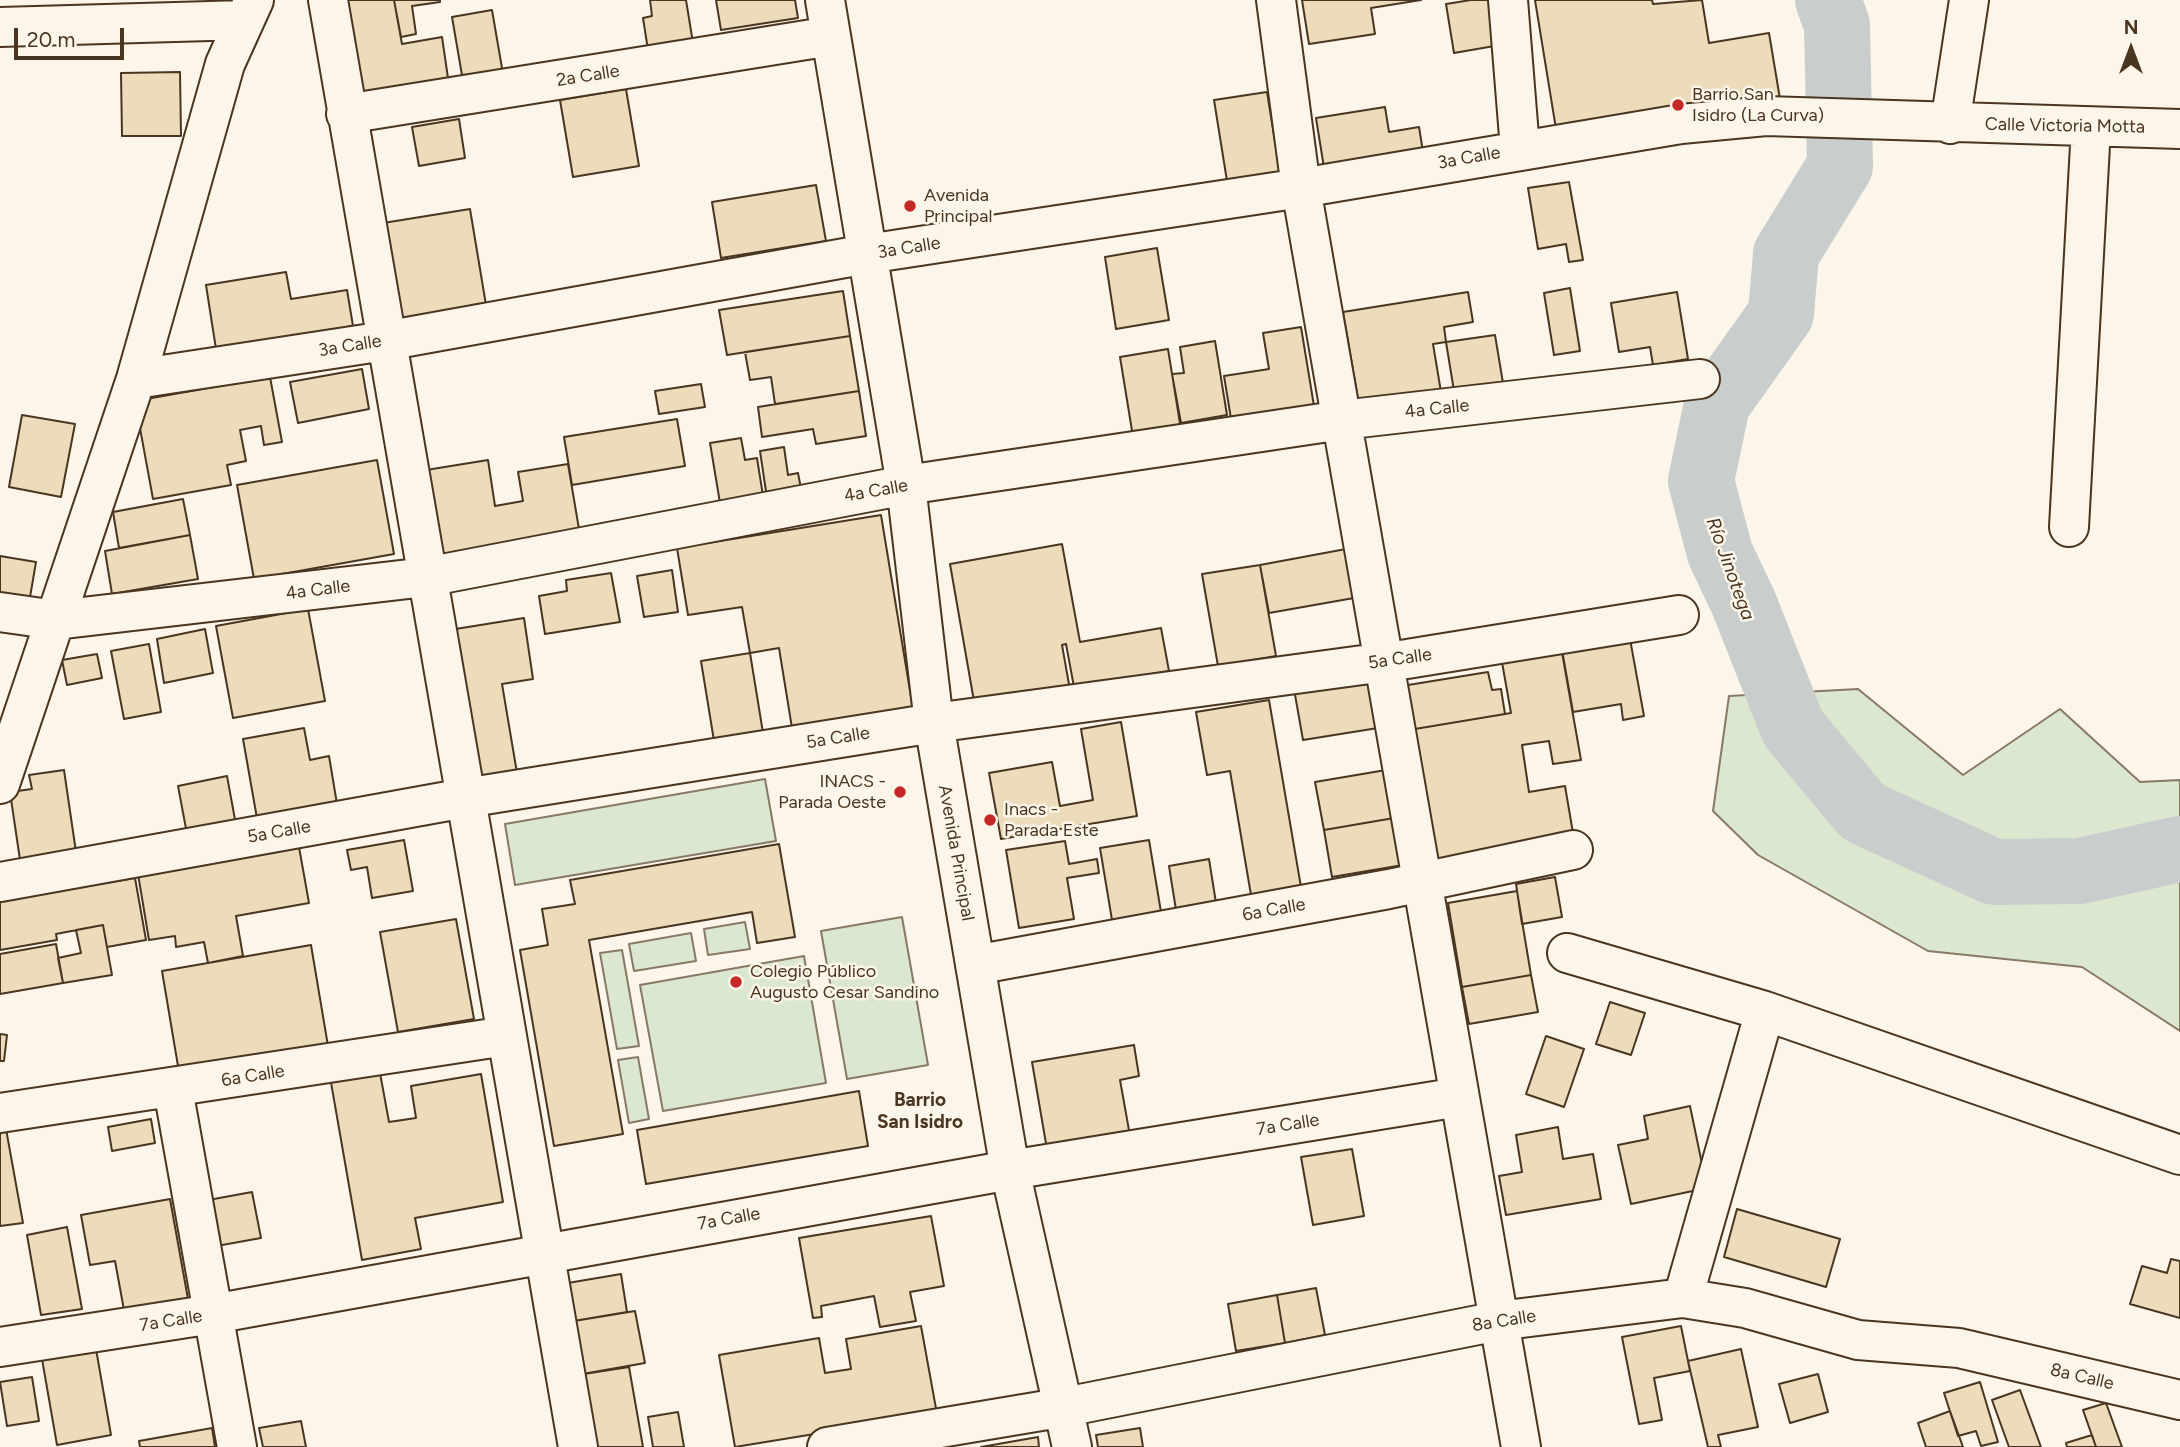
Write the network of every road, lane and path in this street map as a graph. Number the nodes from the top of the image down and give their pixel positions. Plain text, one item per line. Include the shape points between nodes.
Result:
1 (328, 0) edge
2 (1276, 0) edge
3 (1507, 0) edge
4 (1969, 0) edge
5 (250, 10) edge
6 (828, 18) edge
7 (0, 27) edge
8 (346, 114) junction
9 (1950, 124) junction
10 (2091, 127) junction
11 (2180, 129) edge
12 (1520, 149) junction
13 (1301, 188) junction
14 (867, 254) junction
15 (385, 341) junction
16 (136, 379) junction
17 (1700, 379) dead end
18 (1342, 419) junction
19 (906, 485) junction
20 (2069, 527) dead end
21 (426, 577) junction
22 (0, 612) edge
23 (1679, 615) dead end
24 (56, 620) junction
25 (1385, 662) junction
26 (934, 723) junction
27 (0, 784) edge
28 (465, 798) junction
29 (1573, 850) dead end
30 (0, 882) edge
31 (1424, 883) junction
32 (1567, 953) dead end
33 (975, 965) junction
34 (1765, 1011) junction
35 (506, 1036) junction
36 (173, 1089) junction
37 (1459, 1097) junction
38 (0, 1113) edge
39 (2180, 1155) edge
40 (1010, 1170) junction
41 (544, 1252) junction
42 (1683, 1298) junction
43 (213, 1314) junction
44 (1498, 1321) junction
45 (0, 1347) edge
46 (2180, 1400) edge
47 (1065, 1407) junction
48 (237, 1447) edge
49 (578, 1447) edge
50 (827, 1447) edge
51 (1072, 1447) edge
52 (1521, 1447) edge

1 - 8 street
2 - 13 street
3 - 12 street
4 - 9 street
5 - 7 street
5 - 16 street via 225,64
6 - 8 street, 2a Calle
6 - 14 street, Avenida Principal
8 - 15 street
9 - 10 street, Calle Victoria Motta
9 - 12 street, 3a Calle via 1766,116
10 - 11 street, Calle Victoria Motta
10 - 20 street
12 - 13 street, 3a Calle
13 - 14 street, 3a Calle
13 - 18 street
14 - 15 street, 3a Calle
14 - 19 street, Avenida Principal
15 - 16 street, 3a Calle
15 - 21 street
16 - 24 street
17 - 18 street, 4a Calle
18 - 19 street, 4a Calle
18 - 25 street
19 - 21 street, 4a Calle
19 - 26 street, Avenida Principal
21 - 24 street, 4a Calle
21 - 28 street
22 - 24 street, 4a Calle
23 - 25 street, 5a Calle
24 - 27 street
25 - 26 street, 5a Calle
25 - 31 street
26 - 28 street, 5a Calle
26 - 33 street, Avenida Principal
28 - 30 street, 5a Calle
28 - 35 street
29 - 31 street, 6a Calle
31 - 33 street, 6a Calle
31 - 37 street
32 - 34 street
33 - 40 street, Avenida Principal
34 - 39 street
34 - 42 street
35 - 36 street, 6a Calle
35 - 41 street
36 - 38 street, 6a Calle
36 - 43 street
37 - 40 street, 7a Calle
37 - 44 street
40 - 41 street, 7a Calle
40 - 47 street, Avenida Principal
41 - 43 street, 7a Calle
41 - 49 street
42 - 44 street, 8a Calle
42 - 46 street, 8a Calle via 1745,1308 1858,1340 1959,1348
43 - 45 street, 7a Calle
43 - 48 street
44 - 47 street, 8a Calle
44 - 52 street
47 - 50 street, 8a Calle
47 - 51 street, Avenida Principal

